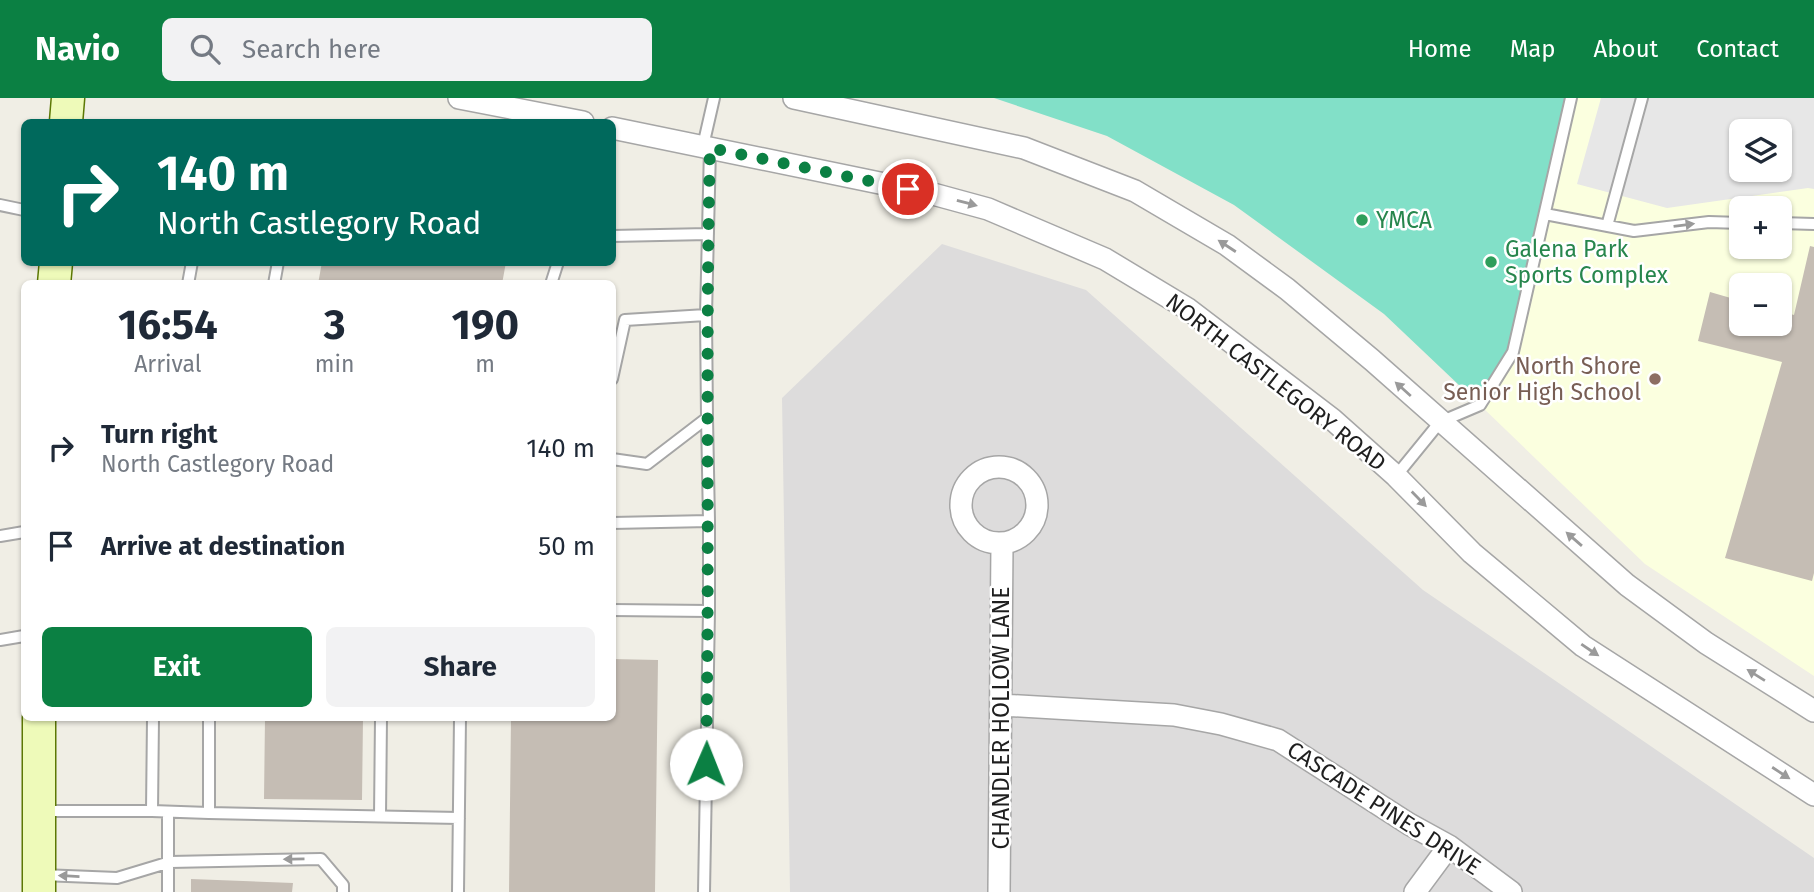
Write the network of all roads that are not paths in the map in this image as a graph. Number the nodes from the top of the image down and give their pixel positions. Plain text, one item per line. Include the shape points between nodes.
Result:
1 (68, 98) edge
2 (459, 98) edge
3 (714, 98) edge
4 (794, 98) edge
5 (1571, 98) edge
6 (1642, 98) edge
7 (66, 119) edge
8 (568, 119) edge
9 (616, 129) edge
10 (707, 147) junction
11 (0, 205) edge
12 (21, 209) edge
13 (1545, 214) junction
14 (1729, 223) edge
15 (1792, 223) edge
16 (1814, 224) edge
17 (1607, 226) junction
18 (708, 234) junction
19 (616, 236) edge
20 (706, 315) junction
21 (616, 361) edge
22 (707, 418) junction
23 (1440, 422) junction
24 (616, 460) edge
25 (1396, 475) junction
26 (709, 521) junction
27 (616, 523) edge
28 (21, 532) edge
29 (0, 536) edge
30 (1002, 544) dead end
31 (616, 610) edge
32 (709, 611) junction
33 (21, 636) edge
34 (0, 640) edge
35 (1002, 705) junction
36 (1814, 711) edge
37 (39, 721) edge
38 (153, 721) edge
39 (209, 721) edge
40 (381, 721) edge
41 (460, 721) edge
42 (1814, 795) edge
43 (39, 811) junction
44 (152, 811) junction
45 (168, 812) junction
46 (209, 813) junction
47 (380, 816) junction
48 (459, 818) junction
49 (1449, 846) junction
50 (168, 863) junction
51 (39, 883) edge
52 (168, 892) edge
53 (343, 892) edge
54 (458, 892) edge
55 (704, 892) edge
56 (999, 892) edge
57 (1415, 892) edge
58 (1511, 892) edge

1 - 7 main road
2 - 8 street
3 - 10 lane
23 -> 4 street via 1287,289 1227,246 1135,191 1024,148
5 - 13 lane
6 - 17 lane
9 - 10 street, NORTH CASTLEGORY ROAD
10 - 18 lane
10 -> 25 street, NORTH CASTLEGORY ROAD via 988,209 1105,258 1188,309 1332,419
11 - 12 lane
13 - 17 lane
13 - 23 lane via 1513,352 1480,405
17 -> 14 lane via 1634,231
15 - 16 lane
18 - 19 lane
18 - 20 lane
20 - 21 lane via 625,320
20 - 22 lane
22 - 24 lane via 647,464
22 - 26 lane
23 - 25 lane
36 -> 23 street via 1706,643 1627,585
25 -> 42 street, NORTH CASTLEGORY ROAD via 1472,553 1583,646
26 - 27 lane
26 - 32 lane
28 - 29 lane
30 - 35 street, CHANDLER HOLLOW LANE
31 - 32 lane
32 - 55 lane
33 - 34 lane
35 - 49 street, CASCADE PINES DRIVE via 1174,715 1278,740
35 - 56 street, CHANDLER HOLLOW LANE
37 - 43 main road
38 - 44 lane
39 - 46 lane
40 - 47 lane
41 - 48 lane
43 - 44 lane
43 - 51 main road
44 - 45 lane
45 - 46 lane
45 - 50 lane
46 - 47 lane
47 - 48 lane
48 - 54 lane
49 - 57 street
49 - 58 street, CASCADE PINES DRIVE
50 -> 51 lane via 117,878
50 - 52 lane
53 -> 50 lane via 343,885 321,859

